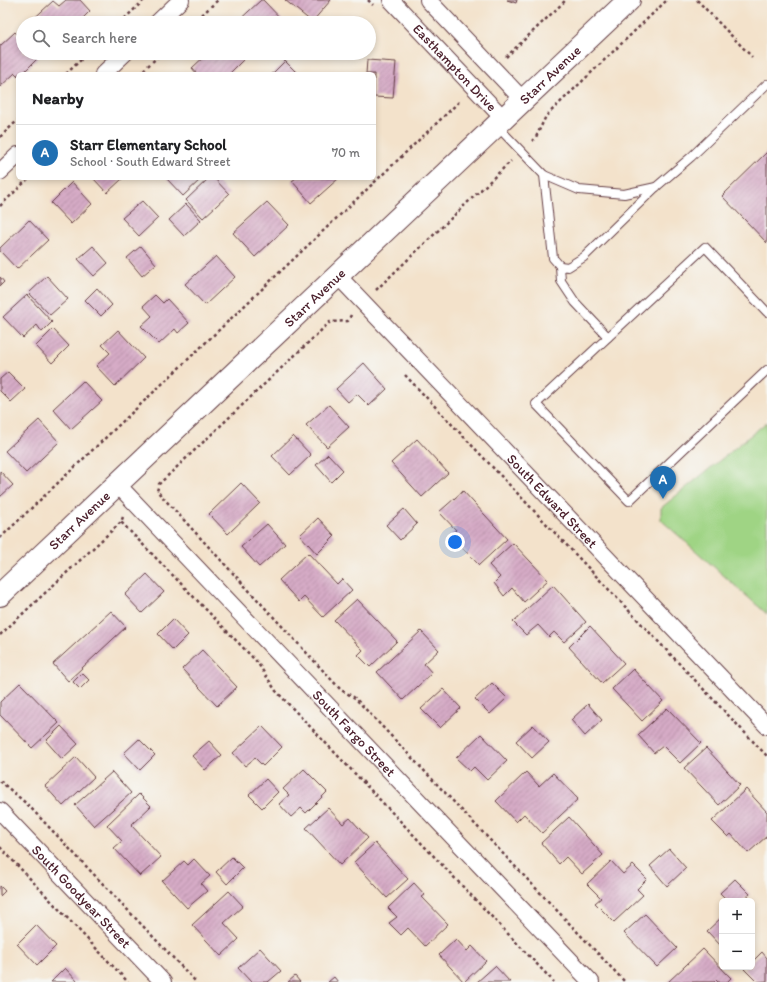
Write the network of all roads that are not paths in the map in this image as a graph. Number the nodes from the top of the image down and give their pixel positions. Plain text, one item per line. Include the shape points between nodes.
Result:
1 (181, 0) edge
2 (391, 0) edge
3 (428, 0) edge
4 (629, 0) edge
5 (164, 16) edge
6 (118, 60) edge
7 (105, 72) edge
8 (767, 84) edge
9 (523, 100) junction
10 (500, 122) junction
11 (16, 157) edge
12 (0, 172) edge
13 (544, 175) junction
14 (656, 187) junction
15 (560, 266) junction
16 (337, 275) junction
17 (767, 312) edge
18 (608, 336) junction
19 (767, 370) edge
20 (117, 484) junction
21 (0, 595) edge
22 (767, 726) edge
23 (0, 811) edge
24 (163, 982) edge
25 (591, 982) edge

1 - 5 street
2 - 10 street, Easthampton Drive via 474,87
3 - 9 street, Easthampton Drive
4 - 9 street, Starr Avenue
6 - 7 street
8 - 14 lane
9 - 10 street, Starr Avenue
10 - 13 lane via 521,151
10 - 16 street, Starr Avenue
11 - 12 street
13 - 14 lane via 580,190 624,194
13 - 15 lane via 553,258
14 - 15 lane via 584,257 568,267
15 - 18 lane via 562,281 576,302
16 - 20 street, Starr Avenue
16 - 22 street, South Edward Street
17 - 18 lane via 705,247
18 - 19 lane via 536,404 629,501
20 - 21 street, Starr Avenue
20 - 25 street, South Fargo Street
23 - 24 street, South Goodyear Street

